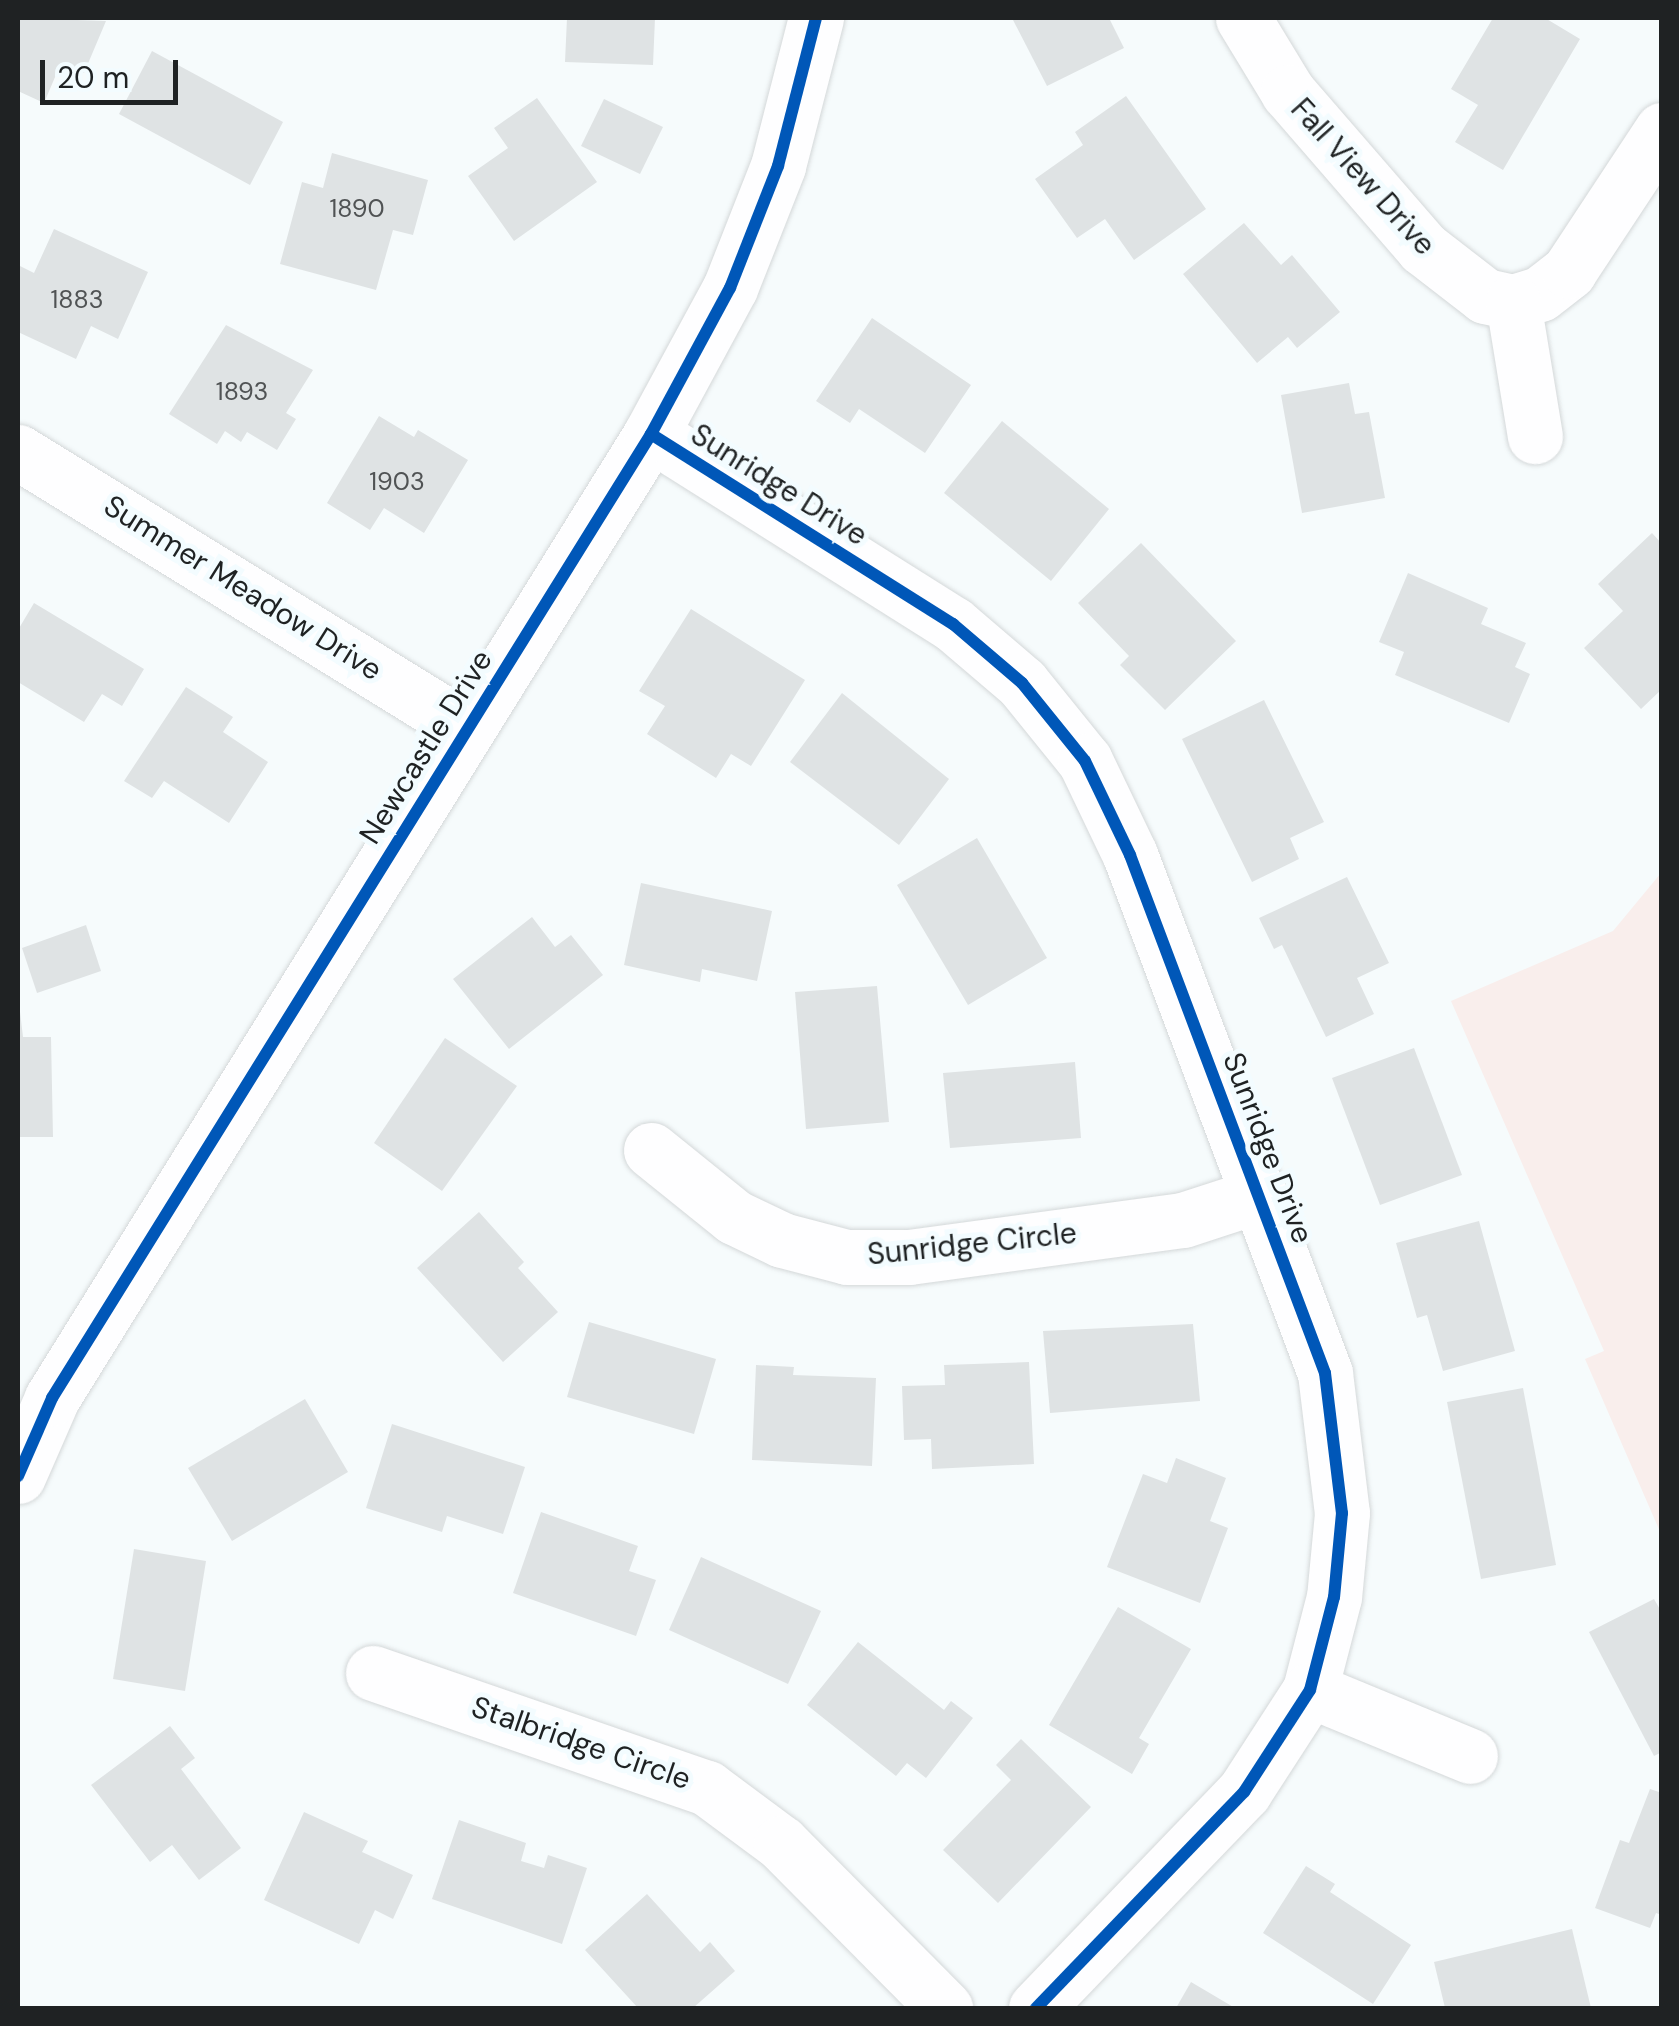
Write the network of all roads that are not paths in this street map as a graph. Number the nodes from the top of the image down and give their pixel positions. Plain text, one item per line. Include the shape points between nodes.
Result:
1 (816, 18) edge
2 (1243, 18) edge
3 (1662, 130) edge
4 (1512, 302) junction
5 (651, 434) junction
6 (1535, 436) dead end
7 (18, 452) edge
8 (466, 728) junction
9 (651, 1150) dead end
10 (1260, 1195) junction
11 (18, 1476) edge
12 (373, 1673) dead end
13 (1310, 1690) junction
14 (1470, 1756) dead end
15 (945, 2008) edge
16 (1036, 2008) edge

1 - 5 street, Newcastle Drive via 778,166 730,288
2 - 4 street, Fall View Drive via 1288,92 1423,248 1460,282
3 - 4 street via 1569,271 1540,294
4 - 6 street
5 - 8 street, Newcastle Drive
5 - 10 street, Sunridge Drive via 954,624 1022,684 1085,761 1130,855
7 - 8 street, Summer Meadow Drive
8 - 11 street, Newcastle Drive via 52,1398
9 - 10 street, Sunridge Circle via 734,1217 782,1240 847,1256 908,1256 1183,1220
10 - 13 street, Sunridge Drive via 1336,1424 1342,1513 1334,1597
12 - 15 street, Stalbridge Circle via 706,1788 781,1843
13 - 14 street
13 - 16 street, Sunridge Drive via 1280,1745 1222,1818

